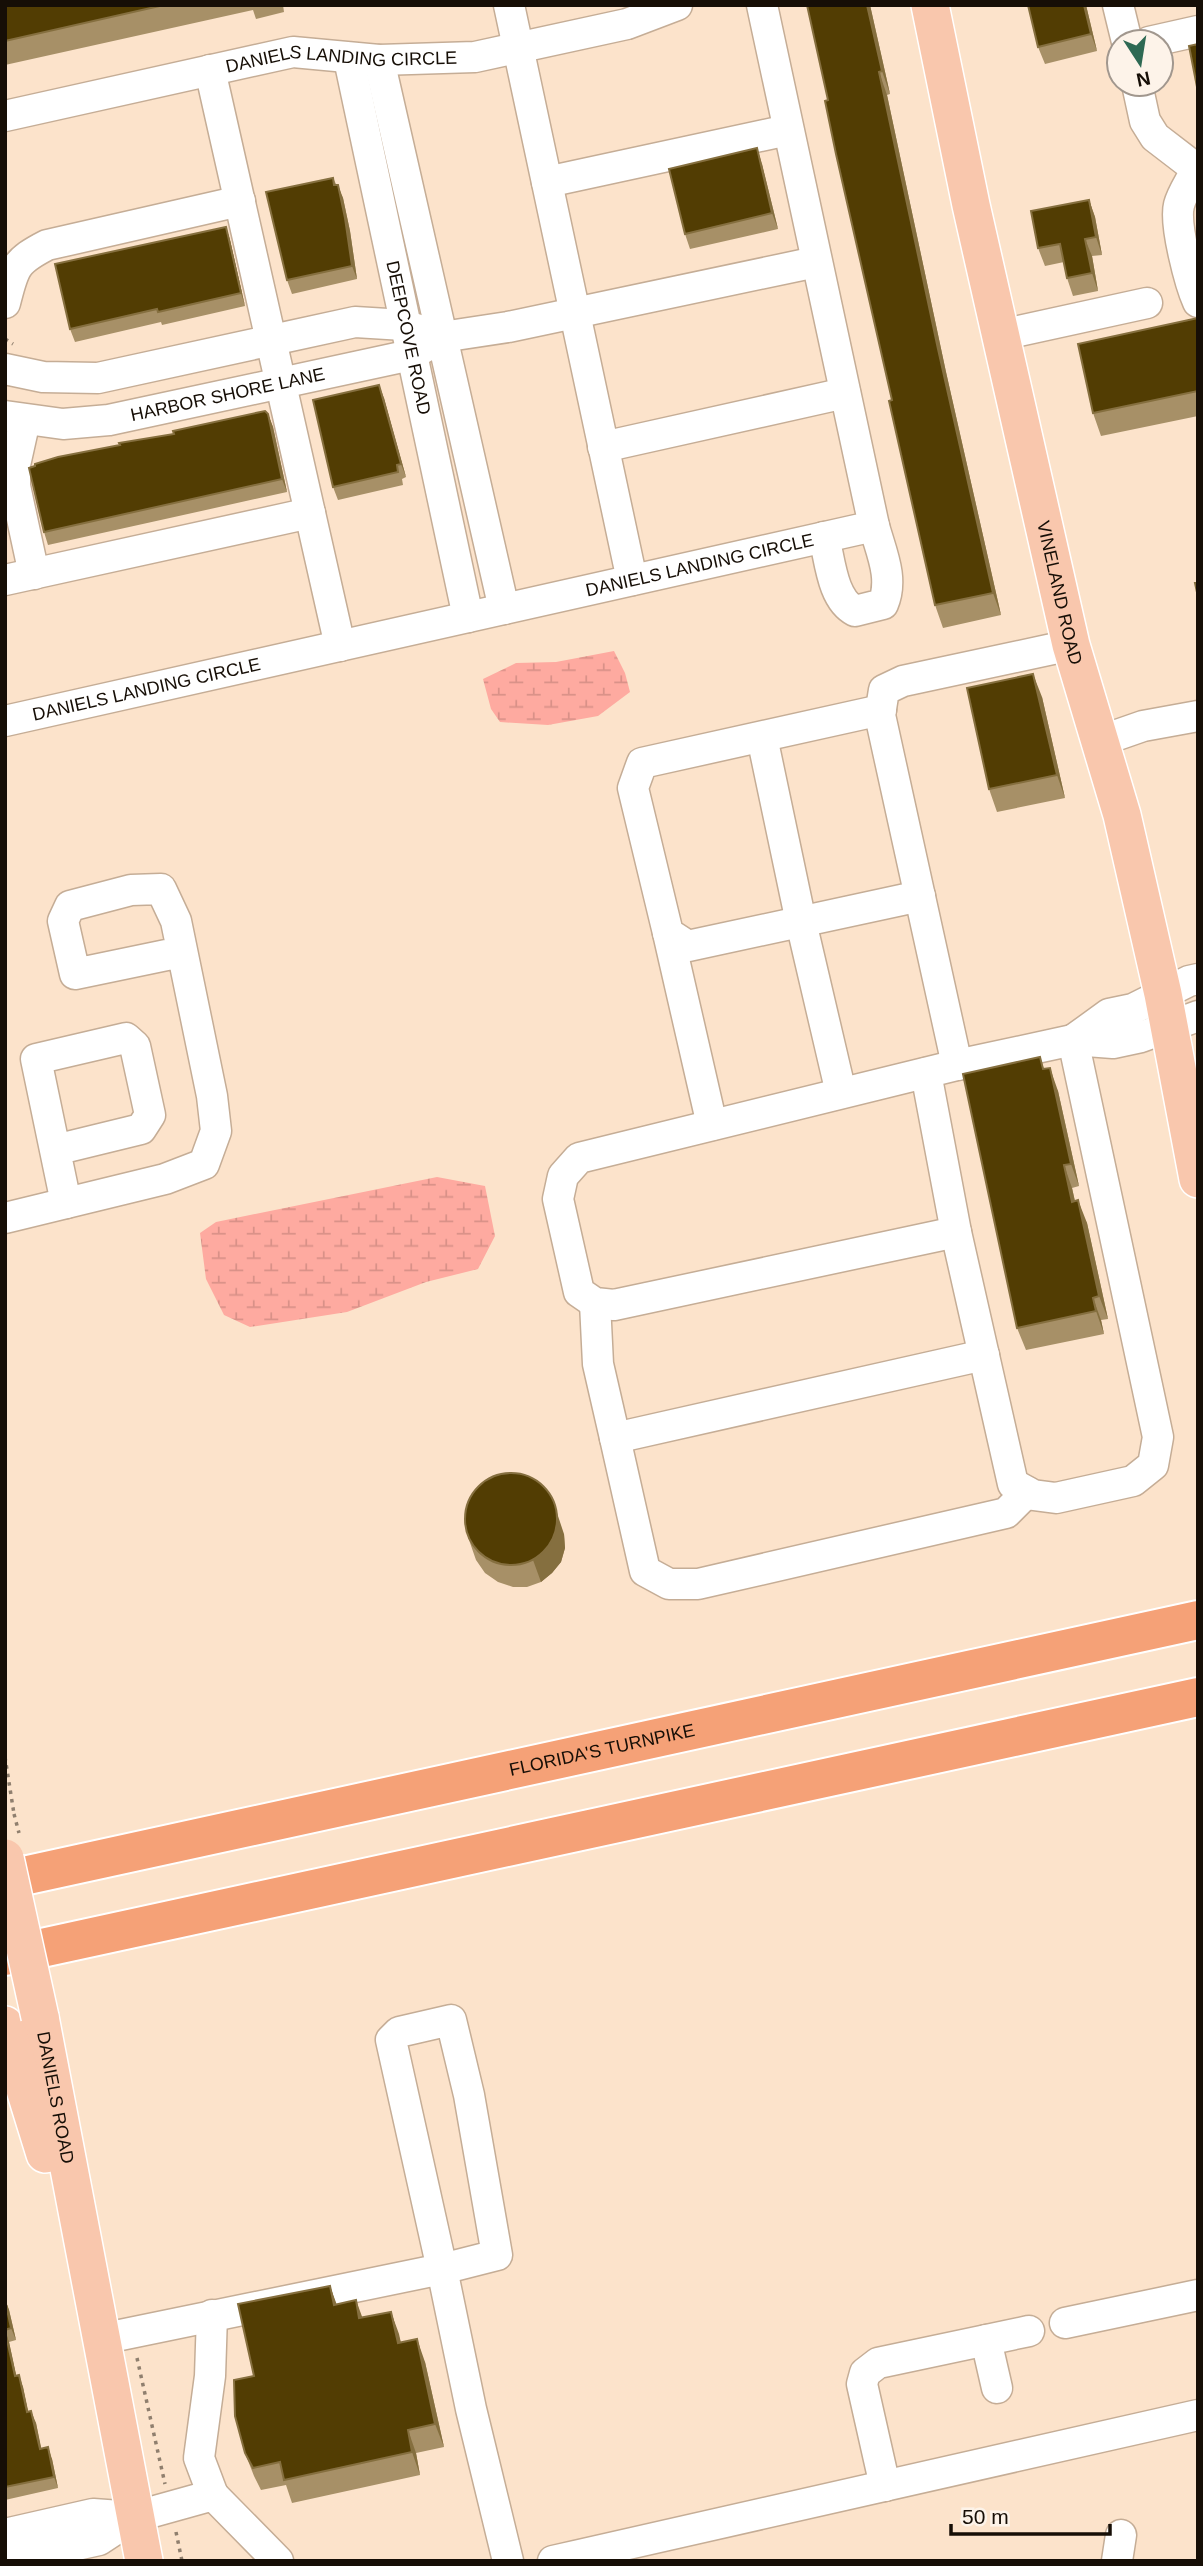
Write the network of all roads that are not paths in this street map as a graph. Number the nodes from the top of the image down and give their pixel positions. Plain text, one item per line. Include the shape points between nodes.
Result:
1 (509, 5) edge
2 (677, 5) edge
3 (762, 5) edge
4 (930, 5) edge
5 (1118, 5) edge
6 (1124, 28) edge
7 (1198, 31) edge
8 (1175, 36) edge
9 (518, 48) junction
10 (349, 59) junction
11 (379, 60) junction
12 (210, 70) junction
13 (1140, 98) edge
14 (5, 116) edge
15 (788, 130) junction
16 (1197, 170) edge
17 (547, 182) junction
18 (240, 201) junction
19 (816, 262) junction
20 (1198, 302) edge
21 (5, 303) edge
22 (1147, 303) dead end
23 (575, 313) junction
24 (404, 325) junction
25 (1001, 335) junction
26 (442, 337) junction
27 (271, 340) junction
28 (411, 355) junction
29 (5, 369) edge
30 (281, 383) junction
31 (845, 393) junction
32 (15, 418) edge
33 (603, 447) junction
34 (310, 513) junction
35 (874, 526) junction
36 (824, 537) junction
37 (34, 574) junction
38 (5, 580) edge
39 (632, 580) junction
40 (504, 608) junction
41 (468, 617) junction
42 (1071, 645) junction
43 (340, 646) junction
44 (881, 710) junction
45 (1198, 716) edge
46 (5, 721) edge
47 (762, 737) junction
48 (1100, 741) junction
49 (920, 896) junction
50 (801, 922) junction
51 (668, 933) junction
52 (181, 952) dead end
53 (1198, 979) edge
54 (1177, 1013) edge
55 (1073, 1040) junction
56 (957, 1065) junction
57 (926, 1073) junction
58 (841, 1093) junction
59 (712, 1125) junction
60 (55, 1150) dead end
61 (1198, 1179) edge
62 (66, 1203) junction
63 (5, 1218) edge
64 (956, 1232) junction
65 (595, 1303) junction
66 (984, 1355) junction
67 (615, 1438) junction
68 (1027, 1492) junction
69 (1198, 1620) edge
70 (1198, 1697) edge
71 (5, 1858) edge
72 (5, 1880) edge
73 (5, 1956) edge
74 (17, 2022) edge
75 (442, 2269) junction
76 (1198, 2295) edge
77 (212, 2315) junction
78 (1065, 2323) dead end
79 (1029, 2331) dead end
80 (101, 2339) junction
81 (986, 2340) junction
82 (997, 2388) dead end
83 (1198, 2415) edge
84 (885, 2486) junction
85 (213, 2495) junction
86 (134, 2517) junction
87 (5, 2534) edge
88 (5, 2561) edge
89 (144, 2561) edge
90 (278, 2561) edge
91 (508, 2561) edge
92 (552, 2561) edge

1 - 9 street
2 - 9 street, DANIELS LANDING CIRCLE via 627,24
3 - 15 street
4 - 25 main road, VINELAND ROAD
5 - 6 street
7 - 8 street
9 - 11 street, DANIELS LANDING CIRCLE via 475,57
9 - 17 street
10 - 11 street, DANIELS LANDING CIRCLE
10 - 12 street, DANIELS LANDING CIRCLE via 293,52
10 - 24 street, DEEPCOVE ROAD
11 - 26 street, DEEPCOVE ROAD
12 - 14 street, DANIELS LANDING CIRCLE
12 - 18 street
13 - 16 street via 1145,121 1155,137
15 - 17 street
15 - 19 street
16 - 20 street via 1179,206 1179,226
17 - 23 street
18 - 21 street via 47,246 26,256 13,271
18 - 27 street
19 - 23 street, HARBOR SHORE LANE
19 - 31 street
22 - 25 street
23 - 26 street, HARBOR SHORE LANE
23 - 33 street
24 - 26 street, HARBOR SHORE LANE
24 - 27 street, HARBOR SHORE LANE via 355,322
24 - 28 street, DEEPCOVE ROAD
25 - 42 main road, VINELAND ROAD
26 - 28 street, HARBOR SHORE LANE
26 - 40 street, DEEPCOVE ROAD
27 - 29 street, HARBOR SHORE LANE via 98,378 43,377
27 - 30 street
28 - 30 street, HARBOR SHORE LANE
28 - 41 street, DEEPCOVE ROAD
30 - 32 street, HARBOR SHORE LANE via 109,420 63,424
30 - 34 street
31 - 33 street
31 - 35 street
32 - 37 street via 15,486
33 - 39 street
34 - 37 street
34 - 43 street
35 - 36 street, DANIELS LANDING CIRCLE
35 - 36 street via 888,592 883,604 855,611 839,594
36 - 39 street, DANIELS LANDING CIRCLE
37 - 38 street
39 - 40 street, DANIELS LANDING CIRCLE
40 - 41 street, DANIELS LANDING CIRCLE
41 - 43 street, DANIELS LANDING CIRCLE
42 - 44 street via 903,681 884,690
42 - 48 main road, VINELAND ROAD
43 - 46 street, DANIELS LANDING CIRCLE
44 - 47 street
44 - 49 street
45 - 48 street via 1143,726
47 - 50 street
47 - 51 street via 642,763 633,788
48 - 54 main road, VINELAND ROAD
49 - 50 street
49 - 56 street
50 - 51 street via 688,946
50 - 58 street
51 - 59 street
52 - 62 street via 214,1108 216,1131 204,1164 165,1179
53 - 54 street
54 - 55 street via 1113,1043
54 - 61 main road, VINELAND ROAD
55 - 56 street
55 - 68 street via 1158,1437 1153,1465 1133,1481 1056,1497
56 - 57 street
57 - 58 street
57 - 64 street
58 - 59 street
59 - 65 street via 579,1158 563,1176 558,1199 579,1292
60 - 62 street
62 - 63 street
64 - 65 street via 614,1305
64 - 66 street
65 - 67 street via 598,1364
66 - 67 street
66 - 68 street via 1013,1484
67 - 68 street via 645,1571 669,1584 698,1584 1006,1513
69 - 72 highway, FLORIDA'S TURNPIKE
70 - 73 highway
71 - 74 main road, DANIELS ROAD, bridge
74 - 80 main road, DANIELS ROAD
75 - 75 street via 391,2040 399,2032 451,2020 497,2255
75 - 77 street
75 - 91 street
76 - 78 street
77 - 80 street
77 - 85 street via 198,2458
79 - 81 street
80 - 86 main road, DANIELS ROAD
81 - 82 street
81 - 84 street via 878,2363 864,2373 862,2384
83 - 84 street
84 - 92 street
85 - 86 street
85 - 90 street
86 - 87 street via 93,2514
86 - 88 street via 99,2540
86 - 89 main road, DANIELS ROAD

